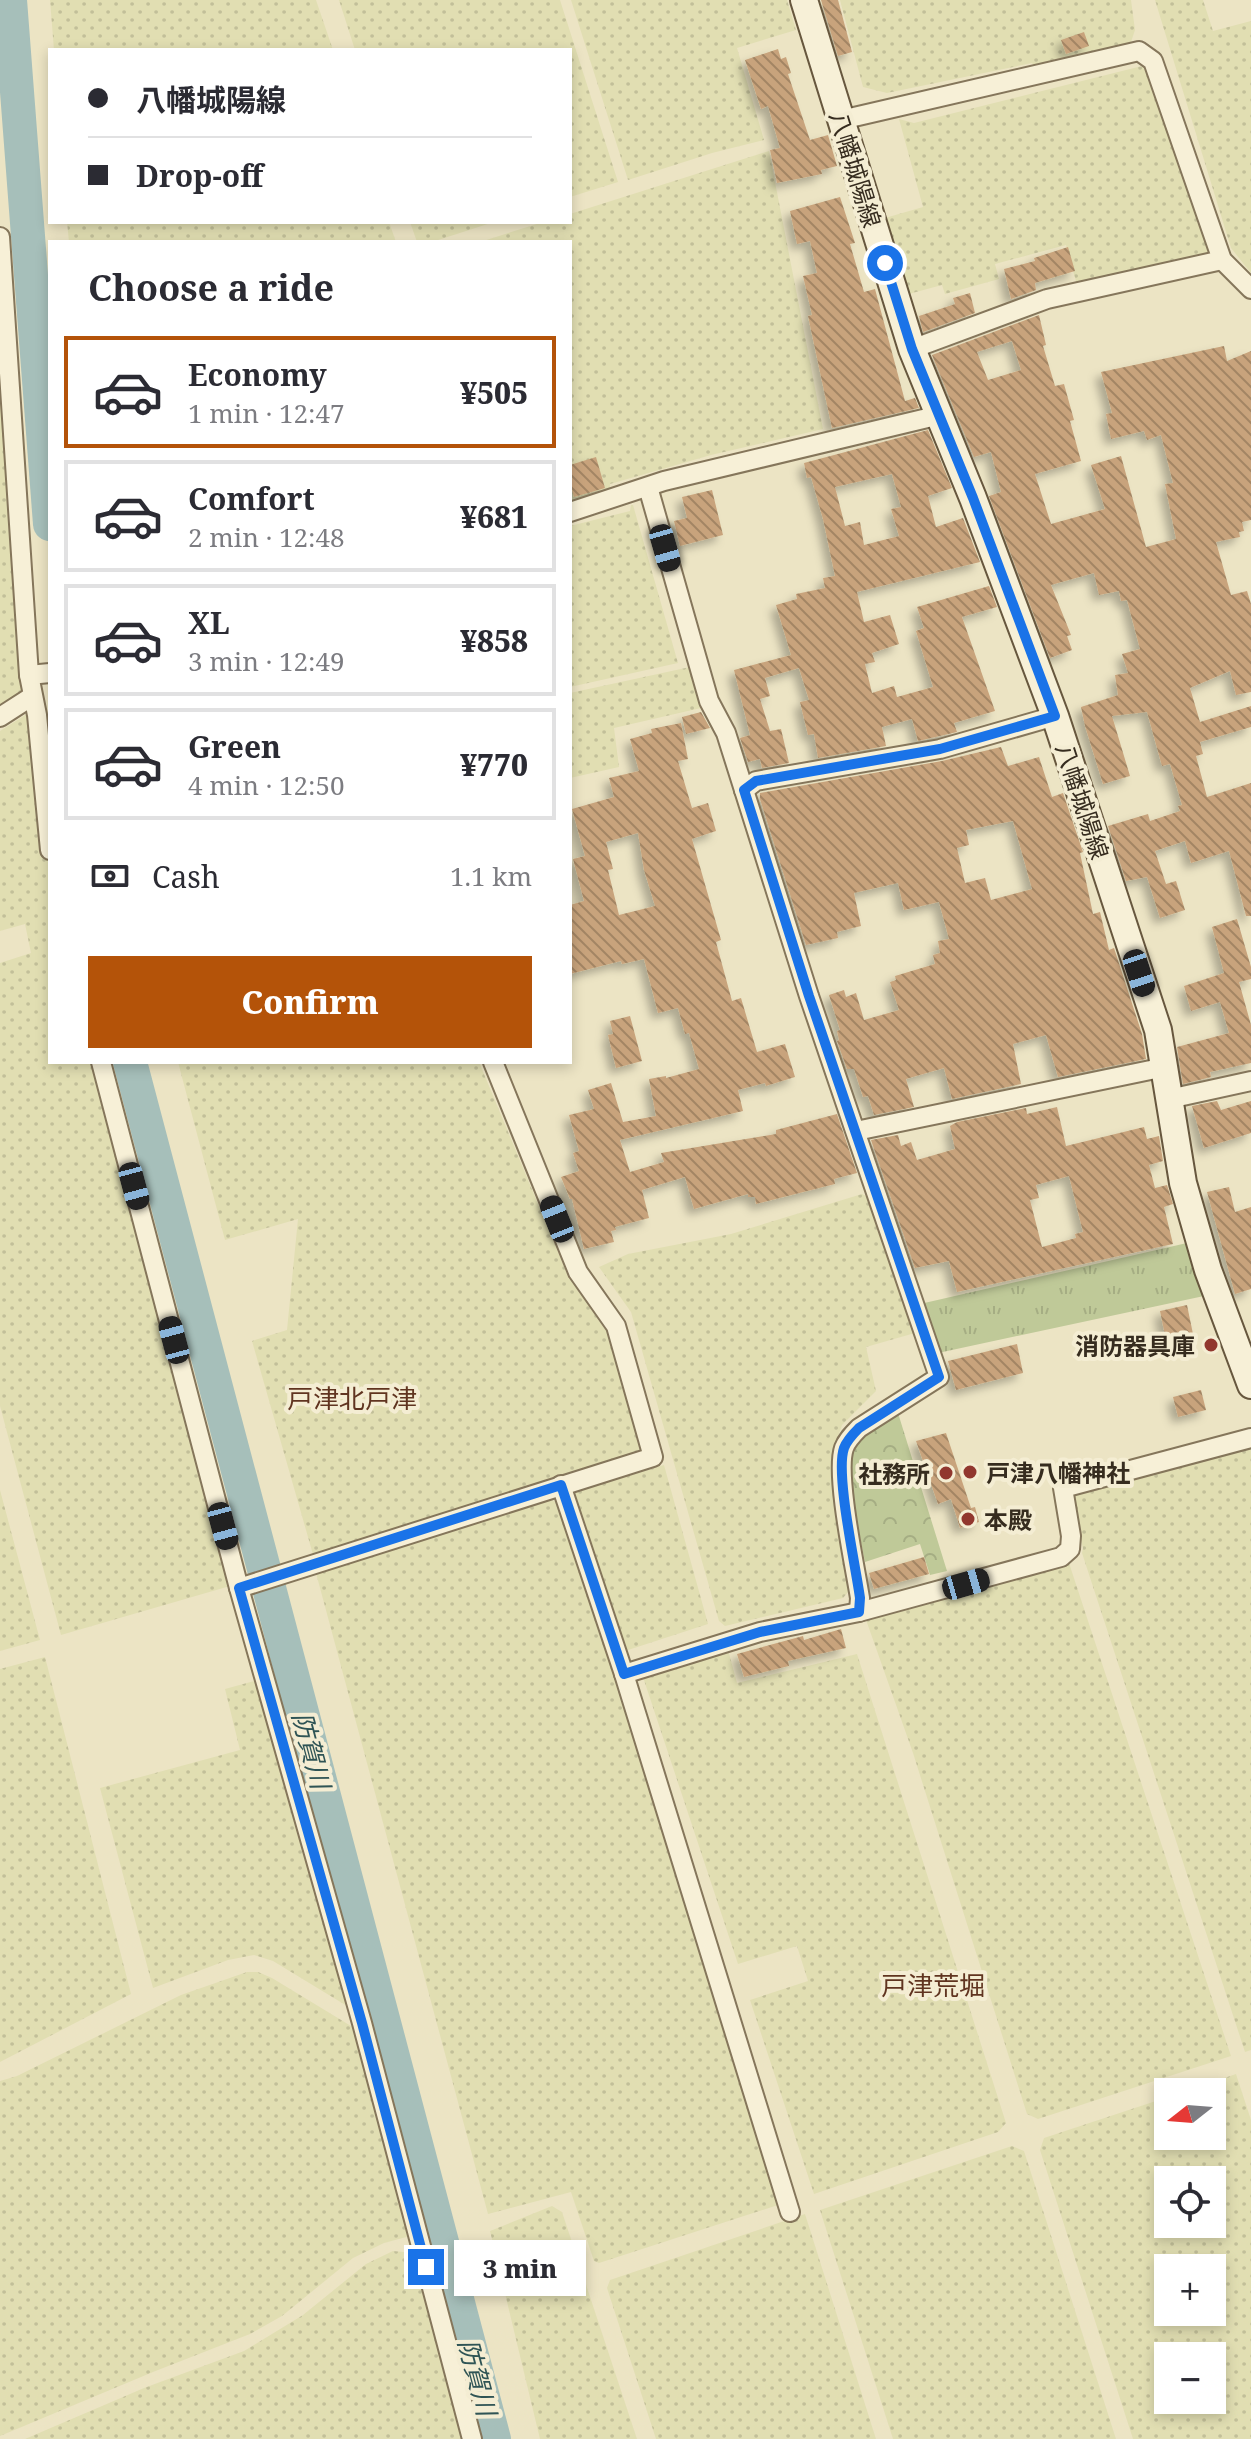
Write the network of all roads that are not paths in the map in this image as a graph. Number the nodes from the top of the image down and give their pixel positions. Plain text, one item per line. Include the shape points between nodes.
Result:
1 (804, 0) edge
2 (841, 120) junction
3 (0, 237) edge
4 (1222, 260) junction
5 (1251, 289) edge
6 (912, 349) junction
7 (940, 415) junction
8 (648, 487) junction
9 (572, 511) edge
10 (39, 674) edge
11 (31, 697) junction
12 (1055, 716) junction
13 (0, 717) edge
14 (744, 790) junction
15 (48, 829) edge
16 (102, 1064) edge
17 (494, 1064) edge
18 (1165, 1067) junction
19 (1251, 1081) edge
20 (1169, 1099) junction
21 (856, 1131) junction
22 (1251, 1385) edge
23 (1251, 1438) edge
24 (561, 1485) junction
25 (239, 1588) junction
26 (859, 1612) junction
27 (624, 1674) junction
28 (790, 2212) dead end
29 (472, 2439) edge

1 - 2 main road, 八幡城陽線
2 - 4 street via 1139,51 1153,61
2 - 6 main road, 八幡城陽線
3 - 10 street
4 - 5 street
4 - 6 street via 1047,299
6 - 7 main road, 八幡城陽線
7 - 8 street
7 - 12 main road, 八幡城陽線
8 - 9 street
8 - 14 street via 709,701 726,733
10 - 11 street
11 - 13 street
11 - 15 street
12 - 14 street via 940,749 756,781
12 - 18 main road, 八幡城陽線 via 1158,1030
14 - 21 street
16 - 25 street
17 - 24 street via 578,1272 616,1326 653,1457
18 - 20 main road, 八幡城陽線
18 - 21 street
19 - 20 street
20 - 22 main road, 八幡城陽線 via 1183,1183 1208,1270
21 - 26 street via 939,1377 859,1428 842,1451
23 - 26 street via 1063,1488 1071,1536 1070,1549 1061,1557
24 - 25 street
24 - 27 street
25 - 29 street
26 - 27 street via 760,1632
27 - 28 street

